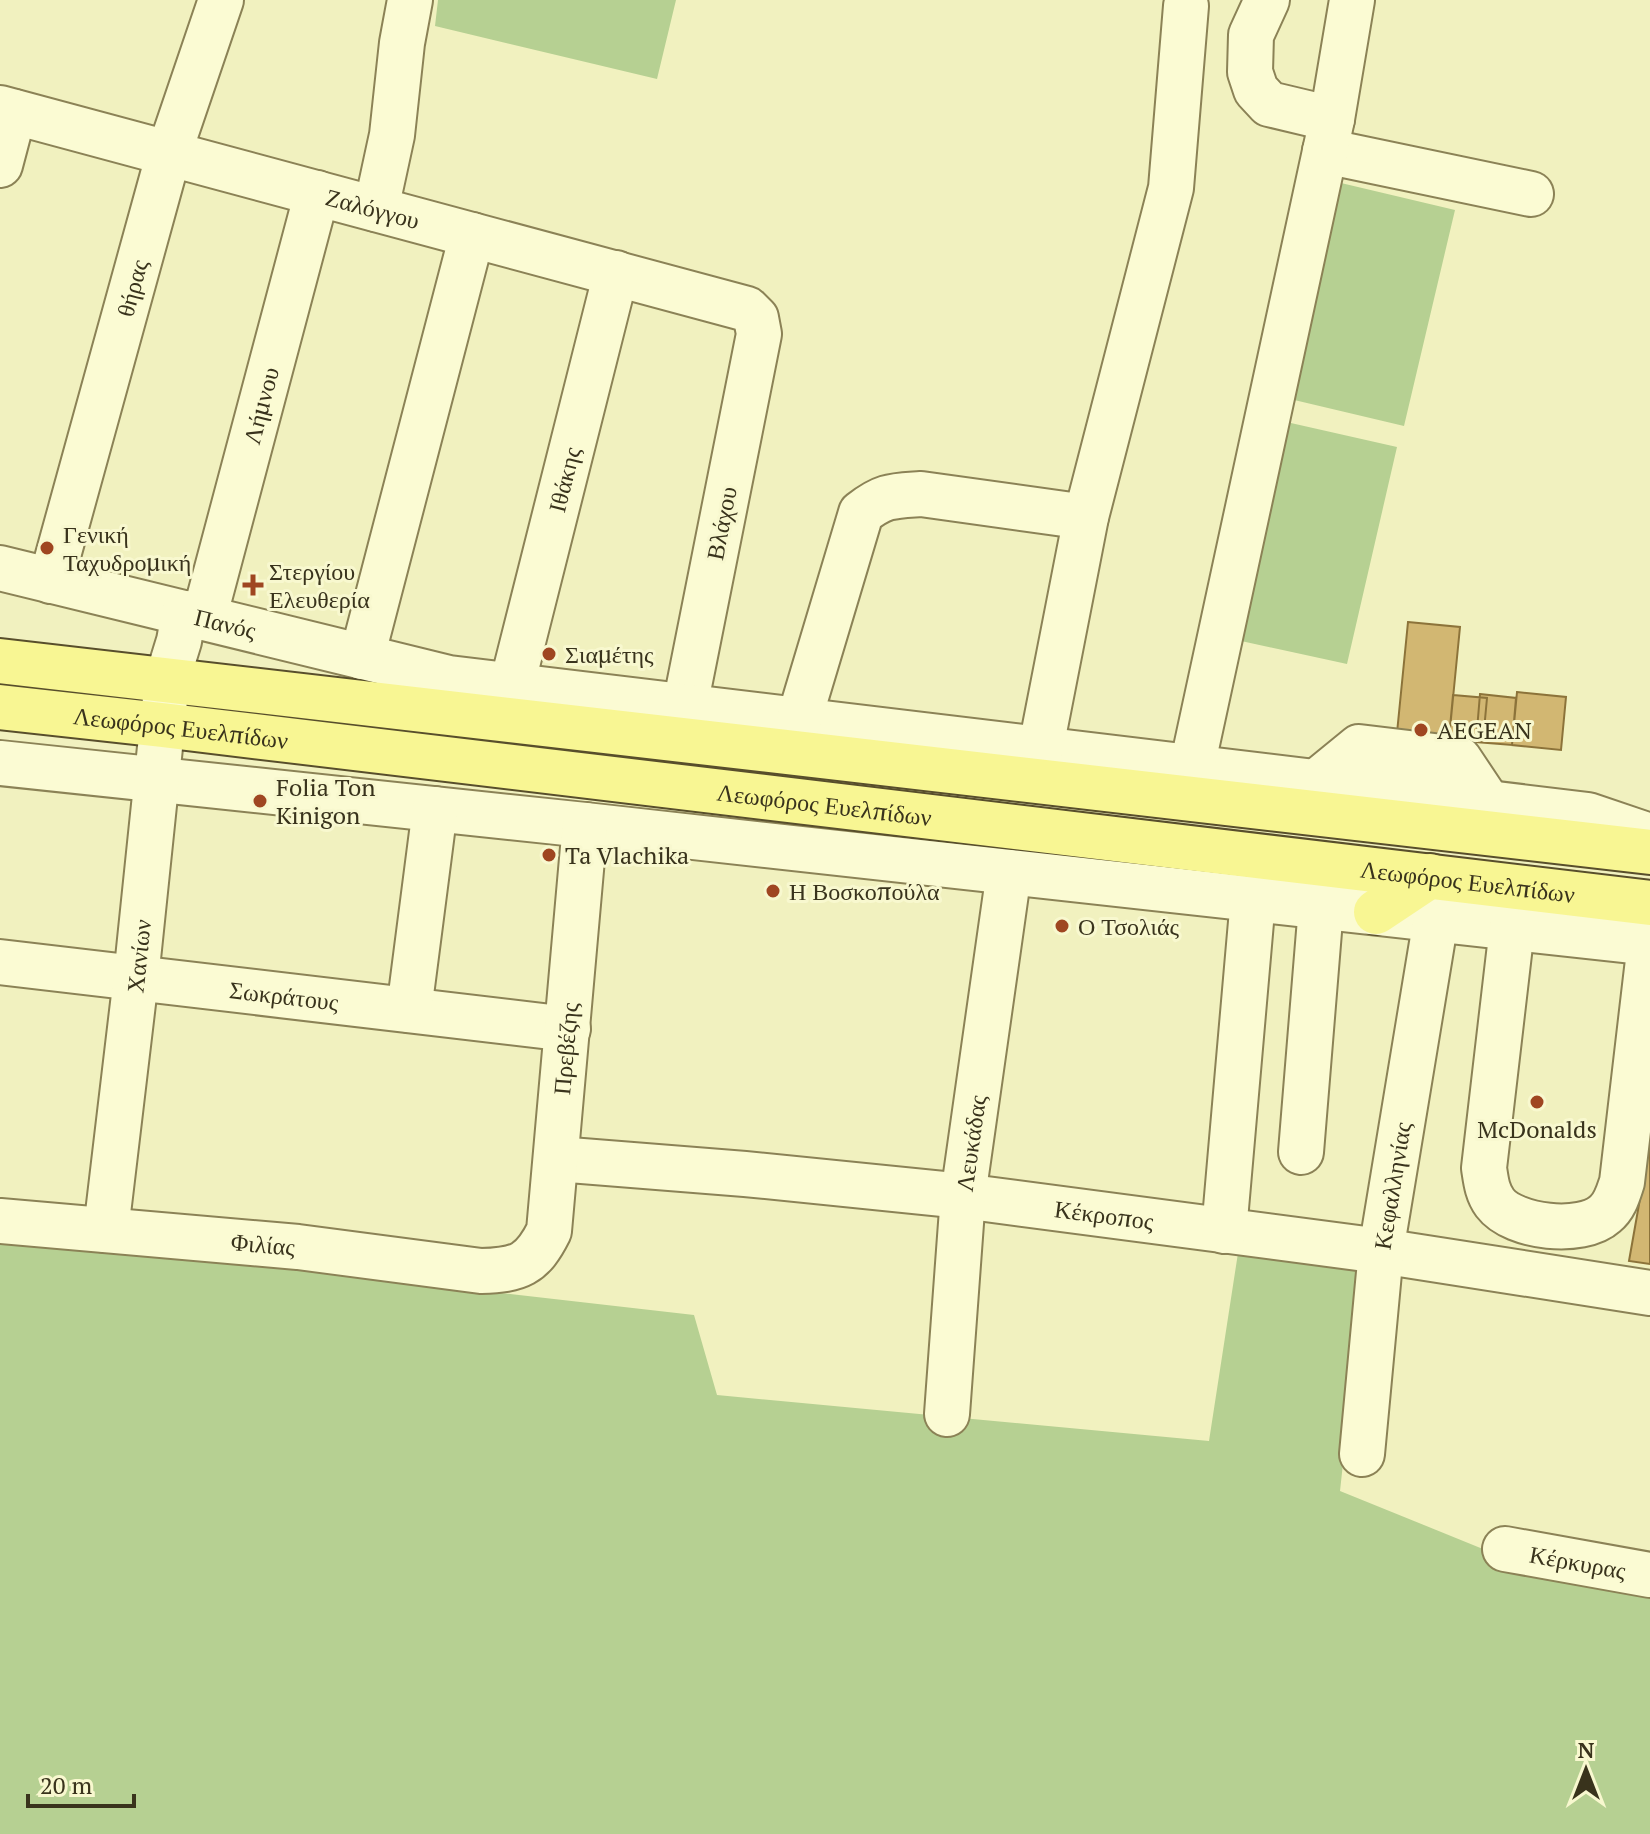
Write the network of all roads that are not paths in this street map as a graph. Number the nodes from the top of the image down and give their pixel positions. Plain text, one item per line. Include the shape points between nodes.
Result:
1 (221, 0) edge
2 (410, 0) edge
3 (1267, 0) edge
4 (1352, 0) edge
5 (1186, 6) dead end
6 (7, 110) edge
7 (1329, 135) junction
8 (169, 153) junction
9 (0, 165) edge
10 (317, 193) junction
11 (1531, 194) dead end
12 (376, 209) junction
13 (472, 235) junction
14 (616, 273) junction
15 (747, 309) joint
16 (1086, 517) junction
17 (0, 568) edge
18 (51, 581) junction
19 (186, 614) junction
20 (362, 657) junction
21 (0, 661) edge
22 (167, 680) junction
23 (512, 685) junction
24 (442, 694) junction
25 (0, 707) edge
26 (799, 720) junction
27 (684, 723) junction
28 (162, 725) junction
29 (343, 746) junction
30 (0, 763) edge
31 (1037, 765) junction
32 (1192, 767) junction
33 (156, 780) junction
34 (775, 798) junction
35 (416, 807) junction
36 (585, 825) junction
37 (1650, 836) edge
38 (1650, 852) edge
39 (838, 853) junction
40 (1009, 872) junction
41 (1430, 876) junction
42 (1253, 899) junction
43 (1650, 903) edge
44 (1321, 907) junction
45 (1376, 912) junction
46 (1436, 919) junction
47 (1512, 928) junction
48 (1650, 943) edge
49 (0, 962) edge
50 (136, 978) junction
51 (409, 1010) junction
52 (568, 1029) junction
53 (1301, 1152) dead end
54 (557, 1159) junction
55 (963, 1196) junction
56 (0, 1221) edge
57 (106, 1230) junction
58 (1224, 1231) junction
59 (1381, 1251) junction
60 (525, 1263) joint
61 (1650, 1293) edge
62 (947, 1414) dead end
63 (1362, 1454) dead end
64 (1505, 1549) dead end
65 (1650, 1575) edge

1 - 8 street, θήρας
2 - 12 street
3 - 7 street via 1251,35 1250,72 1256,90 1269,104
4 - 7 street
5 - 16 street via 1171,188
6 - 8 street, Ζαλόγγου
6 - 9 street
7 - 11 street
7 - 32 street
8 - 10 street, Ζαλόγγου
8 - 18 street, θήρας
10 - 12 street, Ζαλόγγου
10 - 19 street, Λήμνου
12 - 13 street, Ζαλόγγου
13 - 14 street, Ζαλόγγου
13 - 20 street
14 - 15 street, Ζαλόγγου
14 - 23 street, Ιθάκης
15 - 27 street, Βλάχου via 756,318 759,334
16 - 26 street via 921,494 879,499 861,513
16 - 31 street
17 - 18 street, Πανός
18 - 19 street, Πανός
19 - 20 street, Πανός
19 - 22 street, Χανίων via 163,640
20 - 24 street, Πανός
21 - 22 main road, Λεωφόρος Ευελπίδων
22 - 24 main road, Λεωφόρος Ευελπίδων
22 - 28 street, Χανίων
23 - 24 street, Πανός
23 - 27 street, Πανός
24 - 27 main road, Λεωφόρος Ευελπίδων
25 - 28 main road, Λεωφόρος Ευελπίδων
26 - 27 street, Πανός
26 - 31 street, Πανός
27 - 31 main road, Λεωφόρος Ευελπίδων
28 - 29 main road, Λεωφόρος Ευελπίδων
28 - 33 street, Χανίων
29 - 34 main road, Λεωφόρος Ευελπίδων
29 - 35 street
30 - 33 street
31 - 32 street, Πανός
31 - 38 main road, Λεωφόρος Ευελπίδων
32 - 37 street, Πανός via 1588,815
33 - 35 street
33 - 50 street, Χανίων
34 - 39 street
34 - 41 main road, Λεωφόρος Ευελπίδων
35 - 36 street
35 - 51 street
36 - 39 street
36 - 52 street, Πρεβέζης
39 - 40 street
40 - 42 street
40 - 55 street, Λευκάδας
41 - 43 main road, Λεωφόρος Ευελπίδων
41 - 45 main road
42 - 44 street
42 - 58 street
44 - 45 street
44 - 53 street
45 - 46 street
46 - 47 street
46 - 59 street, Κεφαλληνίας
47 - 48 street
47 - 48 street via 1484,1168 1486,1187 1496,1204 1511,1217 1530,1223 1588,1224 1617,1200
49 - 50 street, Σωκράτους
50 - 51 street, Σωκράτους
50 - 57 street, Χανίων
51 - 52 street, Σωκράτους
52 - 54 street, Πρεβέζης
54 - 55 street, Κέκροπος
54 - 60 street, Πρεβέζης via 549,1231
55 - 58 street, Κέκροπος
55 - 62 street, Λευκάδας
56 - 57 street, Φιλίας
57 - 60 street, Φιλίας via 481,1271 504,1271
58 - 59 street, Κέκροπος
59 - 61 street, Κέκροπος
59 - 63 street, Κεφαλληνίας
64 - 65 street, Κέρκυρας

